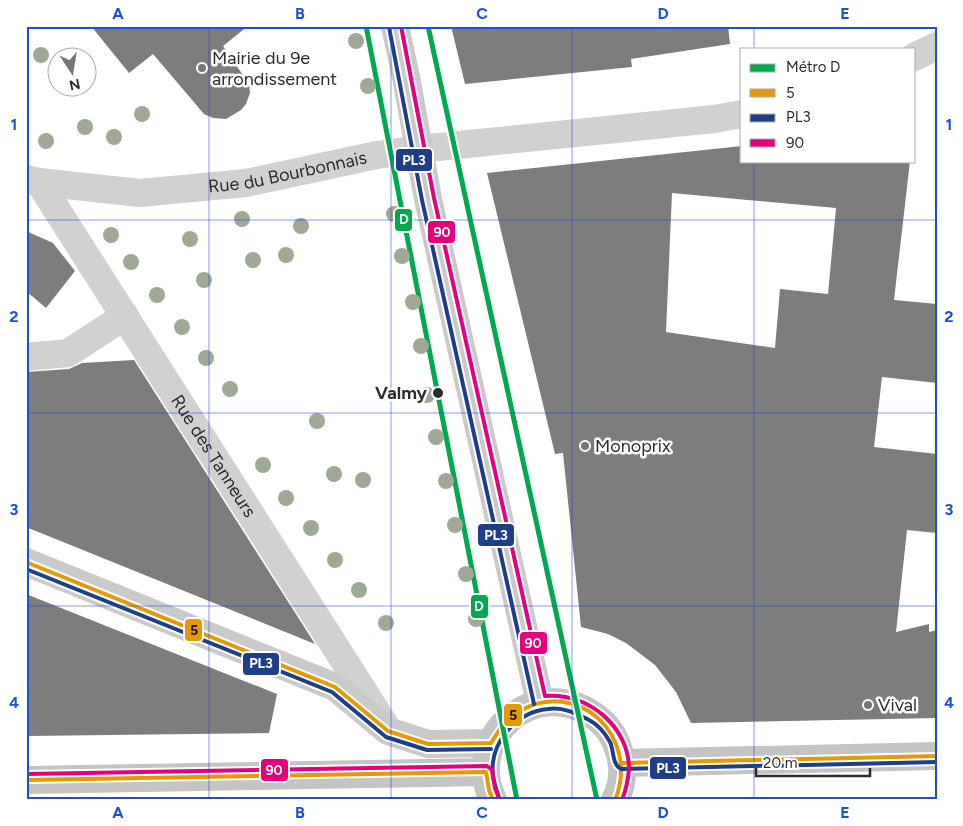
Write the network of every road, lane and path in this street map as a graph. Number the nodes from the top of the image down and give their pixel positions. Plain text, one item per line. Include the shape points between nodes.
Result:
1 (395, 26) edge
2 (937, 46) edge
3 (916, 56) edge
4 (740, 114) edge
5 (419, 149) junction
6 (33, 180) edge
7 (124, 316) junction
8 (26, 357) edge
9 (26, 562) edge
10 (540, 702) junction
11 (388, 731) junction
12 (491, 743) junction
13 (937, 756) edge
14 (622, 763) junction
15 (486, 772) junction
16 (26, 780) edge
17 (493, 800) edge
18 (615, 800) edge

1 - 5 main road
2 - 3 street
4 - 5 street, Rue du Bourbonnais
5 - 6 street, Rue du Bourbonnais via 246,183 140,192
5 - 10 main road
6 - 7 street, Rue des Tanneurs
7 - 8 street via 68,353
7 - 11 street, Rue des Tanneurs
9 - 11 main road via 335,687
10 - 12 main road via 519,711 502,725
10 - 14 main road via 563,702 584,708 603,721 616,741
11 - 12 main road via 428,744
12 - 15 main road
13 - 14 main road
14 - 18 main road
15 - 16 main road
15 - 17 main road

